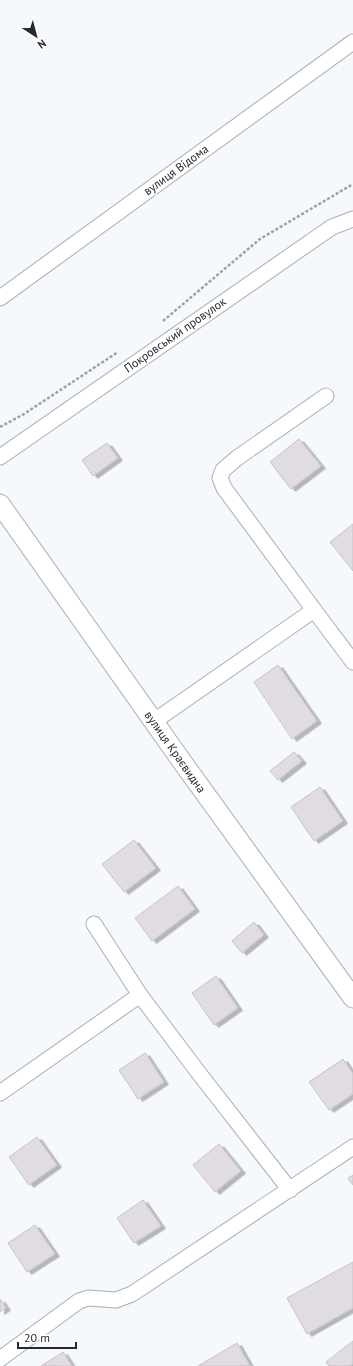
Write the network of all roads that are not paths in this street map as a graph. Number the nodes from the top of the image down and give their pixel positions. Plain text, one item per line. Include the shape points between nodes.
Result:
1 (353, 42) edge
2 (353, 220) edge
3 (0, 298) edge
4 (326, 396) dead end
5 (0, 457) edge
6 (0, 504) edge
7 (314, 610) junction
8 (353, 662) edge
9 (154, 722) junction
10 (94, 924) dead end
11 (140, 995) junction
12 (353, 998) edge
13 (0, 1093) edge
14 (353, 1147) edge
15 (290, 1190) junction
16 (0, 1359) edge

1 - 3 street, вулиця Відома
2 - 5 street, Покровський провулок via 332,227
4 - 7 street via 237,458 223,470 220,478 224,488
6 - 9 street, вулиця Краєвидна
7 - 8 street
7 - 9 street
9 - 12 street, вулиця Краєвидна
10 - 11 street
11 - 13 street
11 - 15 street
14 - 15 street
15 - 16 street via 132,1294 116,1300 88,1298 79,1301

